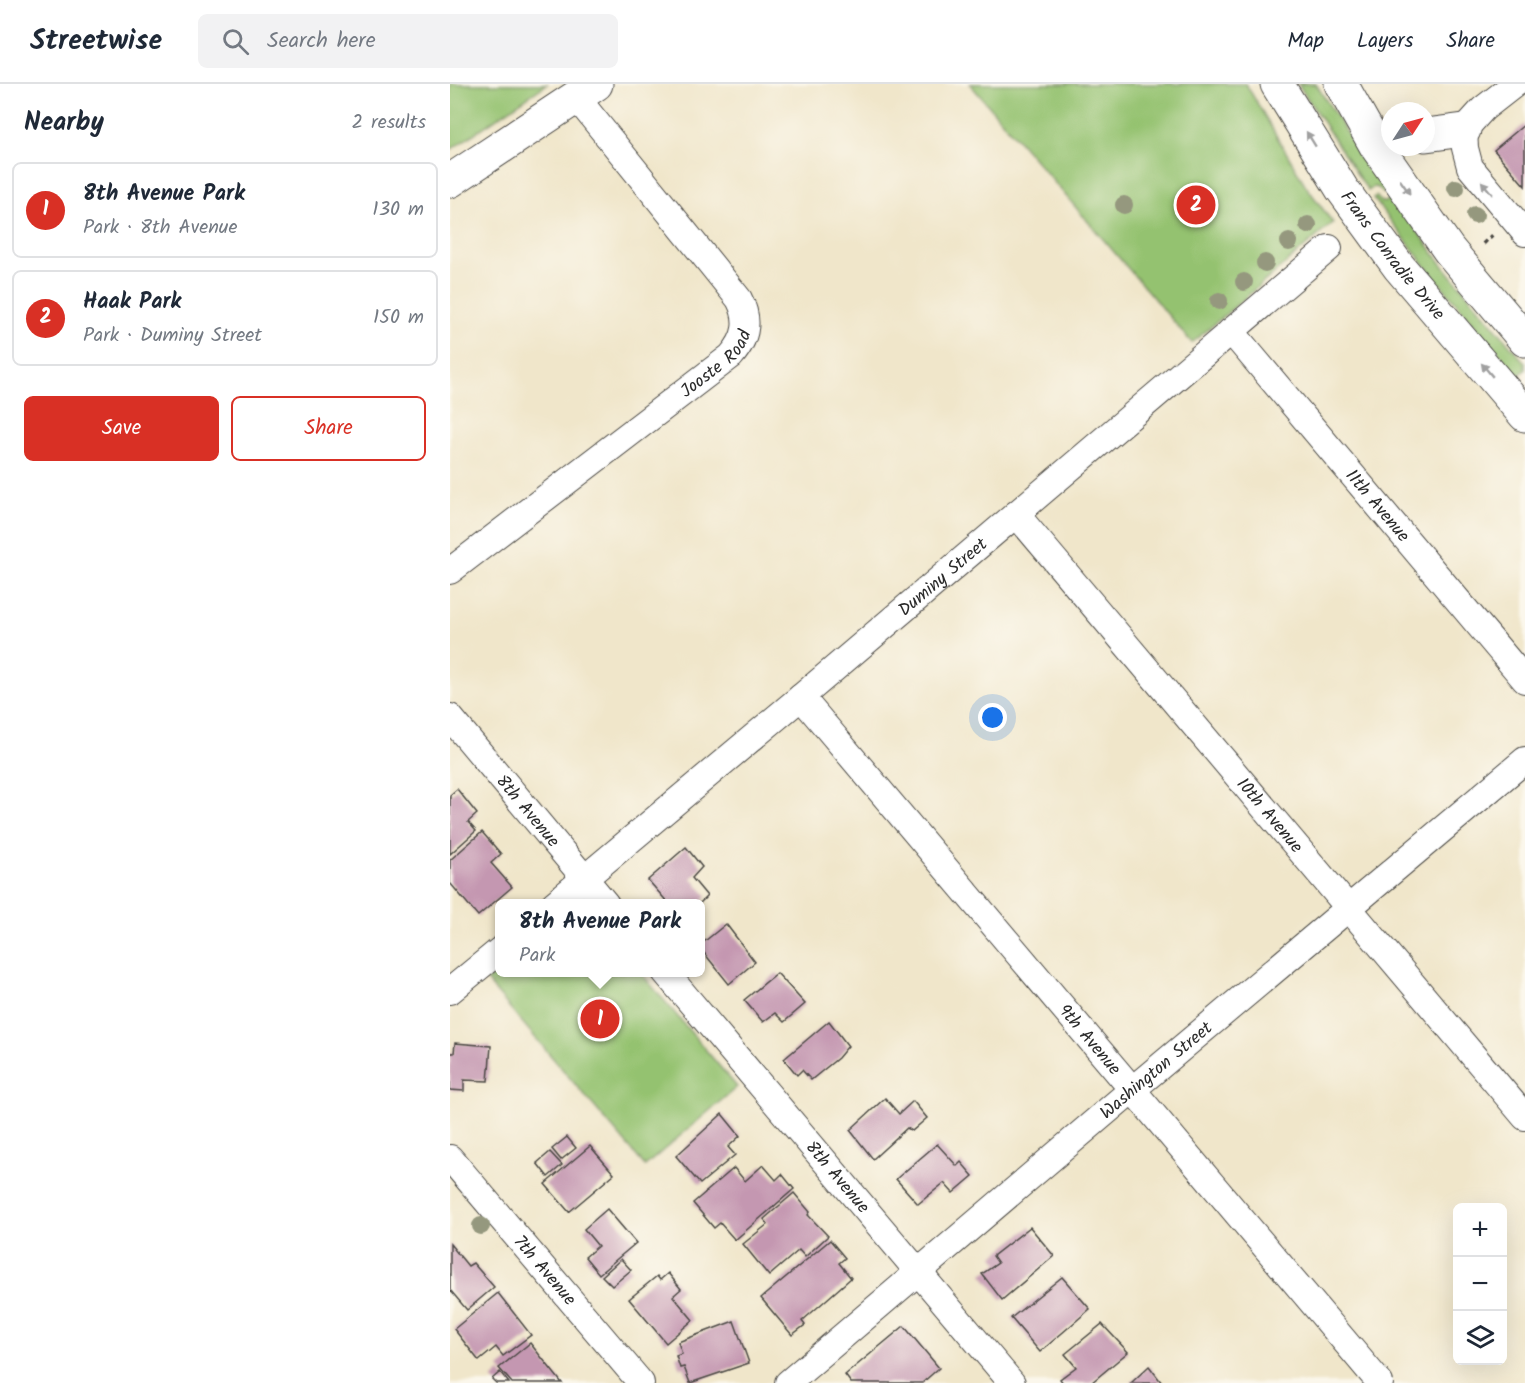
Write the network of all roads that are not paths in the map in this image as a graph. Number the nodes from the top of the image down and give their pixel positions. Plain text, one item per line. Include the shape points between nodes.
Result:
1 (1277, 84) edge
2 (1343, 84) edge
3 (1515, 84) edge
4 (586, 91) edge
5 (1381, 121) edge
6 (1464, 130) junction
7 (1435, 134) edge
8 (450, 181) edge
9 (1525, 233) edge
10 (1329, 248) dead end
11 (1231, 332) junction
12 (1525, 340) edge
13 (1525, 415) edge
14 (1016, 514) junction
15 (450, 571) edge
16 (1525, 680) edge
17 (801, 697) junction
18 (450, 717) edge
19 (1525, 760) edge
20 (585, 878) junction
21 (559, 899) edge
22 (603, 899) edge
23 (1349, 909) junction
24 (495, 954) edge
25 (668, 977) edge
26 (450, 991) edge
27 (1133, 1089) junction
28 (1525, 1117) edge
29 (450, 1158) edge
30 (919, 1273) junction
31 (641, 1383) edge
32 (788, 1383) edge
33 (1012, 1383) edge
34 (1380, 1383) edge

13 -> 1 main road, Frans Conradie Drive via 1400,267 1342,189
2 - 5 main road
2 -> 12 main road via 1376,146 1449,250
3 - 6 street
4 - 8 main road
4 - 15 street, Jooste Road via 739,299 746,330 731,356
6 - 7 main road
9 -> 6 street via 1470,167
10 - 11 street, Duminy Street
11 - 14 street, Duminy Street
11 - 16 street, 11th Avenue
14 - 17 street, Duminy Street
14 - 23 street, 10th Avenue
17 - 20 street, Duminy Street
17 - 27 street, 9th Avenue
18 - 20 street, 8th Avenue
19 - 23 street, Washington Street
20 - 21 street, Duminy Street
20 - 22 street, 8th Avenue
23 - 27 street, Washington Street
23 - 28 street, 10th Avenue
24 - 26 street
25 - 30 street, 8th Avenue
27 - 30 street, Washington Street
27 - 34 street, 9th Avenue
29 - 31 street, 7th Avenue
30 - 32 street, Washington Street
30 - 33 street, 8th Avenue

